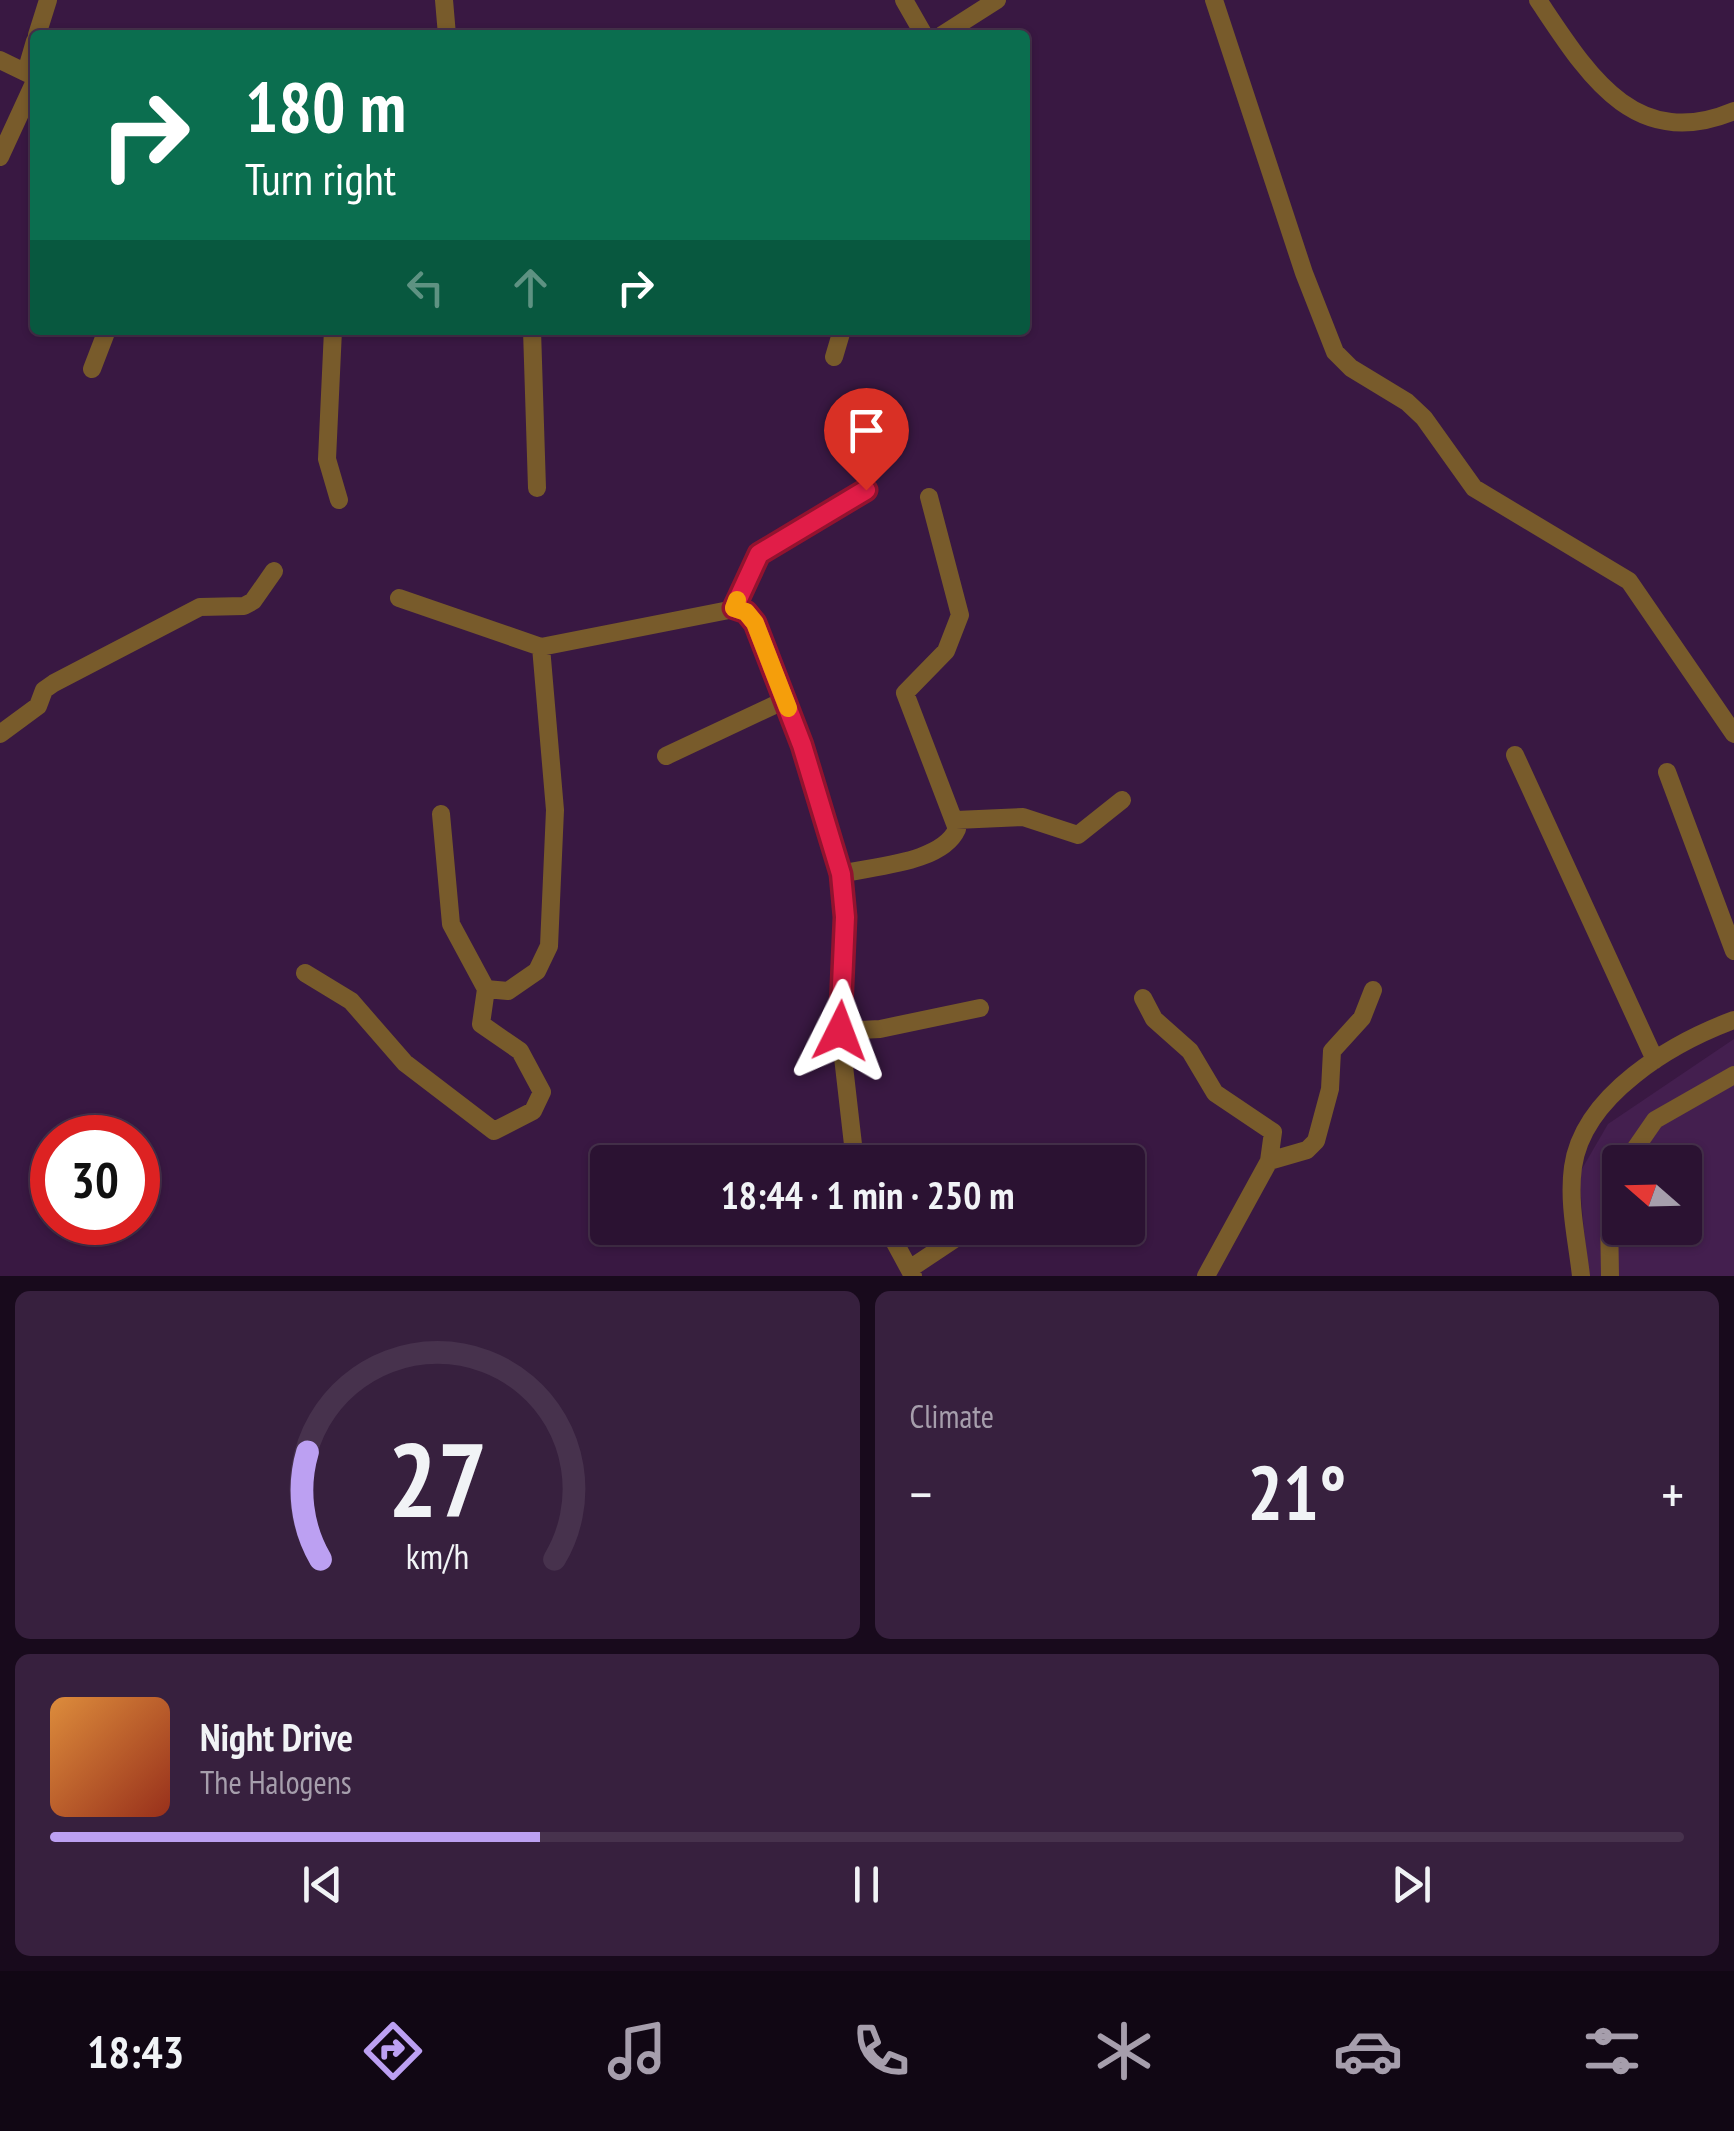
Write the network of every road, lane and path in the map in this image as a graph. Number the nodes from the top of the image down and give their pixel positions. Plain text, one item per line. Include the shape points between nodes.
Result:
1 (48, 0) edge
2 (444, 0) edge
3 (904, 0) edge
4 (996, 0) edge
5 (1214, 0) edge
6 (1538, 0) edge
7 (39, 30) edge
8 (447, 30) edge
9 (921, 30) edge
10 (950, 30) edge
11 (0, 60) edge
12 (30, 76) edge
13 (30, 82) edge
14 (1734, 111) edge
15 (0, 157) edge
16 (106, 335) edge
17 (333, 335) edge
18 (532, 335) edge
19 (841, 335) edge
20 (834, 358) dead end
21 (92, 369) dead end
22 (537, 488) dead end
23 (866, 490) dead end
24 (929, 497) dead end
25 (338, 500) dead end
26 (274, 571) dead end
27 (399, 598) dead end
28 (734, 608) junction
29 (541, 647) junction
30 (785, 700) junction
31 (0, 734) edge
32 (1734, 734) edge
33 (1515, 755) dead end
34 (666, 756) dead end
35 (1668, 772) dead end
36 (1122, 800) dead end
37 (441, 814) dead end
38 (956, 820) junction
39 (841, 874) junction
40 (1734, 951) edge
41 (305, 973) dead end
42 (486, 989) junction
43 (1373, 990) dead end
44 (1143, 998) dead end
45 (980, 1008) dead end
46 (1730, 1021) edge
47 (840, 1031) junction
48 (1655, 1060) junction
49 (1734, 1075) edge
50 (853, 1145) edge
51 (1638, 1145) edge
52 (1269, 1161) junction
53 (897, 1245) edge
54 (948, 1245) edge
55 (1609, 1245) edge
56 (912, 1272) edge
57 (1206, 1276) edge
58 (1581, 1276) edge
59 (1610, 1276) edge

1 - 7 street
2 - 8 street
3 - 9 street
4 - 10 street
5 - 32 street via 1335,352 1424,418 1474,488 1629,581
6 - 14 street via 1577,58 1632,111 1681,126
11 - 12 street
13 - 15 street
16 - 21 street
17 - 25 street via 327,459
18 - 22 street
19 - 20 street
23 - 28 street via 759,554
24 - 38 street via 960,615 946,651 906,693
26 - 31 street via 254,601 200,607 54,682 38,706
27 - 29 street
28 - 29 street
28 - 30 street via 755,623
29 - 42 street via 555,810 550,946 537,971 508,992
30 - 34 street
30 - 39 street
33 - 48 street
35 - 40 street
36 - 38 street via 1078,835 1023,818
37 - 42 street via 450,924
38 - 39 street via 952,840 941,846
39 - 47 street
41 - 42 street via 352,1001 405,1063 494,1131 533,1111 542,1092 520,1051 481,1024
43 - 52 street via 1362,1018 1332,1051 1316,1141
44 - 52 street via 1216,1093 1272,1132
45 - 47 street via 880,1030
46 - 48 street
47 - 50 street
48 - 58 street via 1589,1123 1574,1162
49 - 51 street via 1655,1120
52 - 57 street
53 - 56 street
54 - 56 street
55 - 59 street

